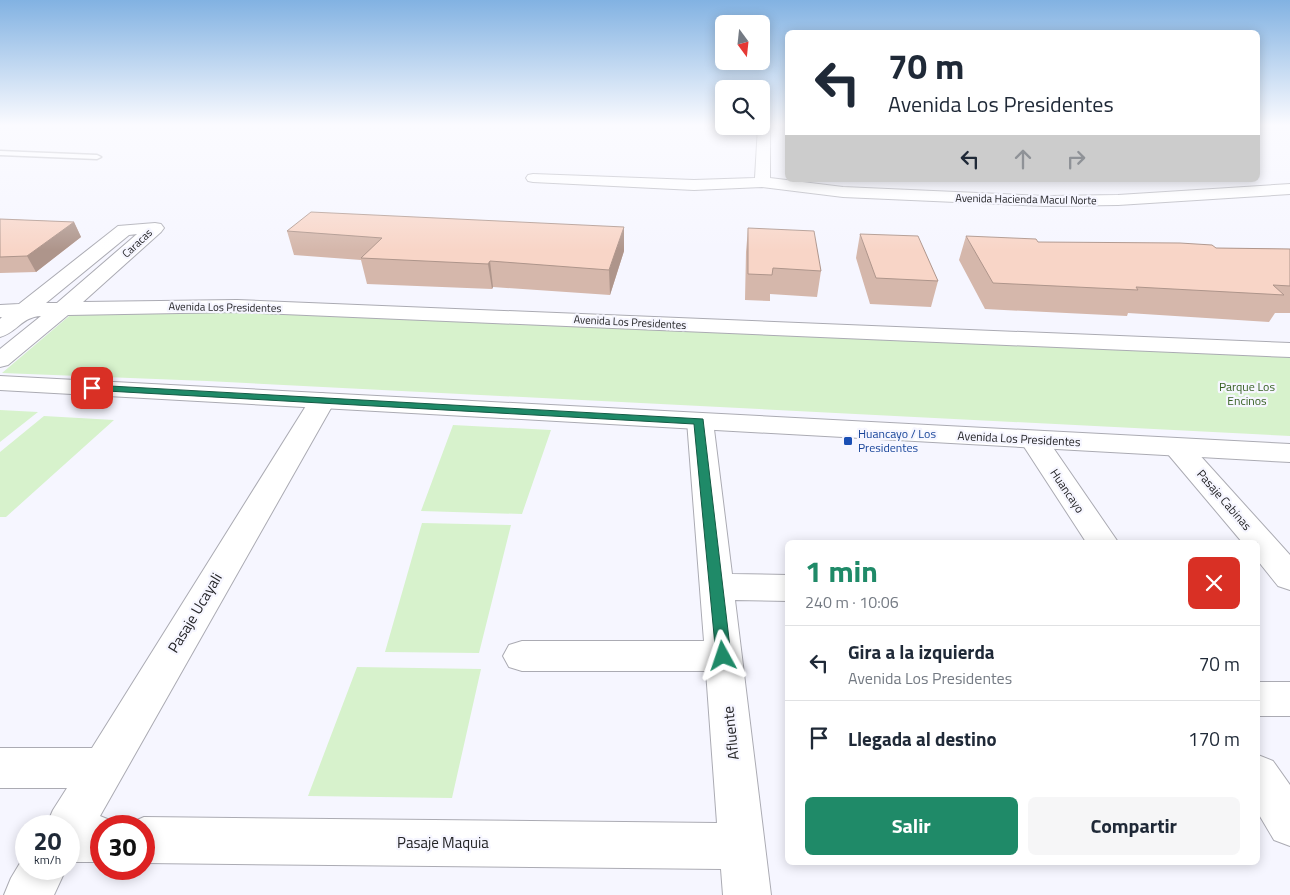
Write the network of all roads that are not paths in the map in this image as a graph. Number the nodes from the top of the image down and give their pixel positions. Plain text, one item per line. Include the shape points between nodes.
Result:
1 (763, 166) edge
2 (533, 178) dead end
3 (762, 182) junction
4 (1290, 189) edge
5 (63, 308) junction
6 (26, 309) junction
7 (0, 311) edge
8 (0, 330) edge
9 (1290, 350) edge
10 (0, 360) edge
11 (0, 383) edge
12 (322, 401) junction
13 (700, 421) junction
14 (1033, 439) junction
15 (1176, 447) junction
16 (1290, 454) edge
17 (1101, 540) edge
18 (1258, 540) edge
19 (1260, 542) edge
20 (1290, 576) edge
21 (716, 587) junction
22 (785, 588) edge
23 (522, 656) dead end
24 (723, 656) junction
25 (1290, 699) edge
26 (1260, 700) edge
27 (0, 768) edge
28 (103, 768) junction
29 (1260, 778) edge
30 (75, 815) edge
31 (1290, 824) edge
32 (155, 840) edge
33 (742, 846) junction
34 (37, 880) edge
35 (28, 895) edge
36 (747, 895) edge

1 - 3 street
2 - 3 street, Avenida Hacienda Macul Norte via 694,185
3 - 4 street, Avenida Hacienda Macul Norte via 843,192 1046,201 1118,200
5 - 6 street, Avenida Los Presidentes
5 - 6 street, Caracas via 155,228 124,230
5 - 9 street, Avenida Los Presidentes via 237,306
5 - 10 street, Caracas
6 - 7 street, Avenida Los Presidentes
6 - 8 street, Caracas
11 - 12 street, Avenida Los Presidentes
12 - 13 street, Avenida Los Presidentes
12 - 28 street, Pasaje Ucayali
13 - 14 street, Avenida Los Presidentes
13 - 21 street, Afluente
14 - 15 street, Avenida Los Presidentes
14 - 17 street, Huancayo
15 - 16 street, Avenida Los Presidentes
15 - 18 street, Pasaje Cabinas
19 - 20 street, Pasaje Cabinas
21 - 22 street
21 - 24 street, Afluente
23 - 24 street
24 - 33 street, Afluente
25 - 26 street
27 - 28 street
28 - 30 street, Pasaje Ucayali
29 - 31 street
32 - 33 street, Pasaje Maquia
33 - 36 street, Afluente
34 - 35 street

